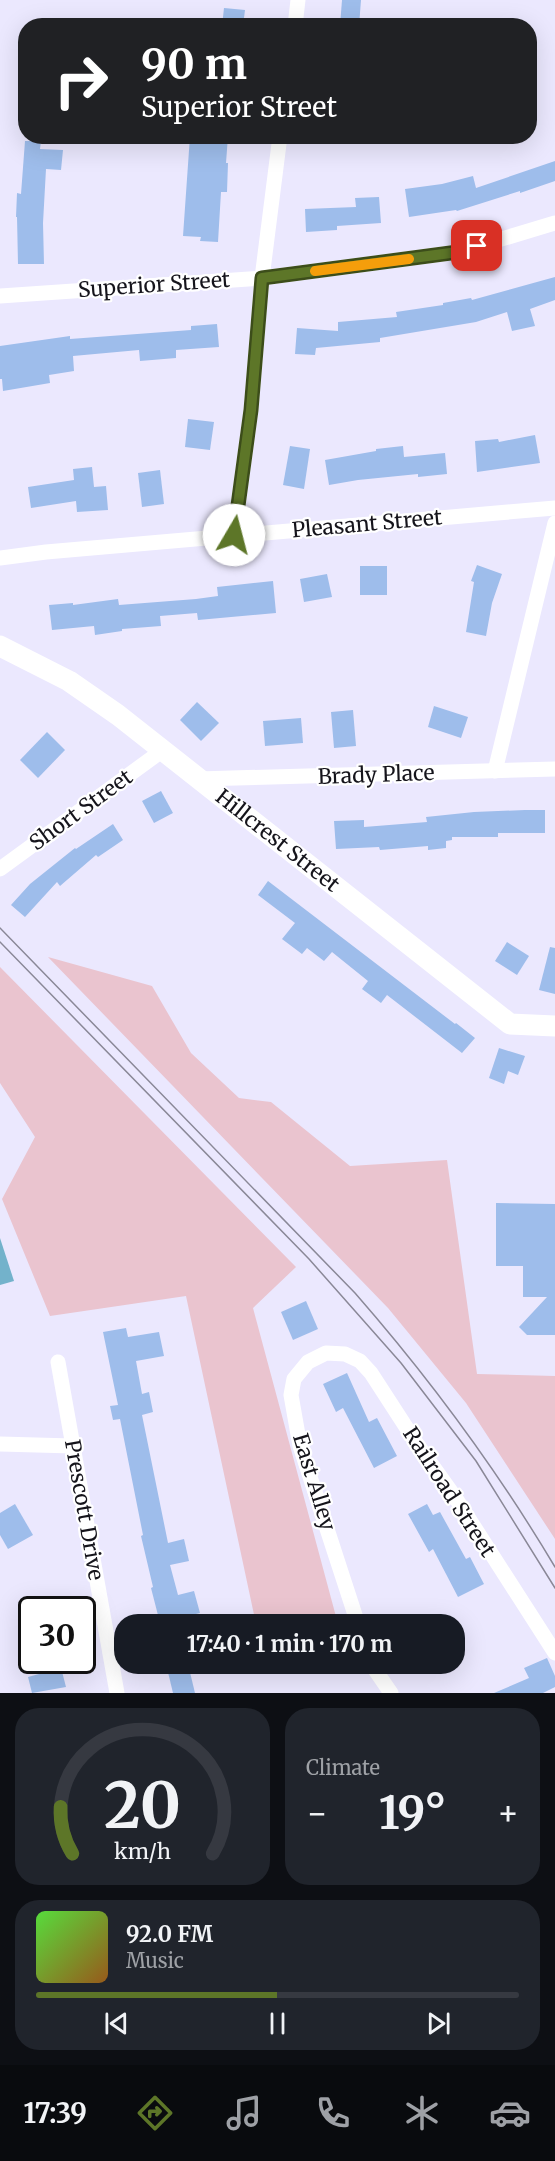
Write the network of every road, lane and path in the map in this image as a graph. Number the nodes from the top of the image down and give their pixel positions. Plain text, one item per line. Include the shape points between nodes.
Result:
1 (298, 0) edge
2 (296, 18) edge
3 (279, 144) edge
4 (555, 223) edge
5 (262, 278) junction
6 (0, 296) edge
7 (555, 507) edge
8 (555, 523) edge
9 (234, 535) junction
10 (0, 558) edge
11 (0, 646) edge
12 (163, 750) junction
13 (555, 769) edge
14 (495, 771) junction
15 (198, 779) junction
16 (0, 869) edge
17 (555, 1026) edge
18 (326, 1353) joint
19 (58, 1362) dead end
20 (0, 1444) edge
21 (73, 1446) junction
22 (355, 1614) edge
23 (555, 1653) edge
24 (378, 1674) edge
25 (117, 1693) edge
26 (391, 1693) edge

1 - 2 street
3 - 5 street
4 - 5 street, Superior Street via 458,252
5 - 6 street, Superior Street
5 - 9 street via 251,410
7 - 9 street, Pleasant Street
8 - 14 street
9 - 10 street, Pleasant Street
11 - 12 street, Hillcrest Street via 69,681
12 - 15 street, Hillcrest Street
12 - 16 street, Short Street
13 - 14 street, Brady Place
14 - 15 street, Brady Place
15 - 17 street, Hillcrest Street via 510,1024
18 - 22 street, East Alley via 308,1362 294,1379 291,1395 300,1446
18 - 23 street, Railroad Street via 345,1354 360,1361 371,1373
19 - 21 street, Prescott Drive
20 - 21 street
21 - 25 street, Prescott Drive
24 - 26 street

